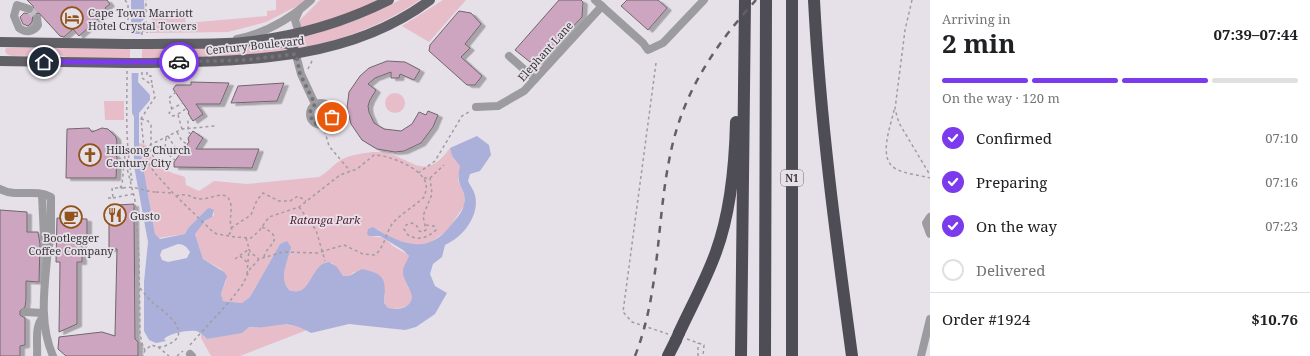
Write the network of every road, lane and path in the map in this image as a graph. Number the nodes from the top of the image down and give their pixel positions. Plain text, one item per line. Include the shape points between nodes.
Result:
1 (310, 0) edge
2 (389, 0) edge
3 (430, 0) edge
4 (595, 0) edge
5 (704, 0) edge
6 (745, 0) edge
7 (766, 0) edge
8 (792, 0) edge
9 (814, 0) edge
10 (912, 0) edge
11 (14, 2) edge
12 (380, 3) edge
13 (602, 6) junction
14 (302, 8) junction
15 (29, 9) tunnel mouth
16 (37, 18) dead end
17 (142, 31) dead end
18 (147, 33) dead end
19 (299, 33) junction
20 (0, 42) edge
21 (225, 42) junction
22 (241, 42) junction
23 (296, 54) junction
24 (509, 56) dead end
25 (744, 58) junction
26 (0, 62) edge
27 (656, 63) dead end
28 (147, 73) dead end
29 (535, 79) junction
30 (152, 85) dead end
31 (176, 92) dead end
32 (183, 102) dead end
33 (315, 104) junction
34 (476, 107) joint
35 (186, 108) dead end
36 (172, 109) junction
37 (895, 109) junction
38 (178, 114) junction
39 (191, 118) dead end
40 (141, 119) dead end
41 (215, 126) dead end
42 (323, 126) junction
43 (189, 127) junction
44 (182, 129) junction
45 (177, 132) junction
46 (191, 134) dead end
47 (127, 136) dead end
48 (167, 137) junction
49 (142, 139) dead end
50 (152, 144) junction
51 (187, 144) dead end
52 (144, 148) junction
53 (182, 152) dead end
54 (176, 160) dead end
55 (444, 165) dead end
56 (152, 170) junction
57 (350, 171) junction
58 (418, 174) junction
59 (930, 176) edge
60 (424, 178) junction
61 (430, 178) junction
62 (129, 180) junction
63 (120, 188) junction
64 (0, 189) edge
65 (173, 193) junction
66 (42, 194) junction
67 (133, 194) junction
68 (176, 196) junction
69 (108, 198) dead end
70 (113, 198) junction
71 (306, 201) junction
72 (299, 206) junction
73 (930, 217) edge
74 (426, 225) junction
75 (262, 227) junction
76 (231, 228) junction
77 (422, 232) junction
78 (930, 234) edge
79 (228, 236) junction
80 (426, 237) junction
81 (246, 238) junction
82 (48, 249) junction
83 (249, 249) junction
84 (322, 252) junction
85 (240, 256) junction
86 (266, 256) junction
87 (235, 259) dead end
88 (259, 260) junction
89 (325, 262) dead end
90 (248, 264) junction
91 (247, 276) junction
92 (140, 287) junction
93 (25, 312) dead end
94 (43, 315) junction
95 (930, 319) edge
96 (200, 336) dead end
97 (678, 337) junction
98 (698, 343) junction
99 (158, 347) junction
100 (145, 350) junction
101 (38, 356) edge
102 (53, 356) edge
103 (143, 356) edge
104 (169, 356) edge
105 (668, 356) edge
106 (698, 356) edge
107 (703, 356) edge
108 (741, 356) edge
109 (765, 356) edge
110 (792, 356) edge
111 (852, 356) edge
112 (921, 356) edge

1 - 14 lane
2 - 12 main road, Century Boulevard
3 - 23 main road, Century Boulevard via 409,14 364,35
4 - 13 lane
5 - 13 lane via 663,43 648,50
6 - 25 highway
7 - 109 highway, N1
8 - 110 highway, N1
9 - 111 highway via 820,94 836,244
10 - 37 path via 905,30
11 - 15 lane
11 - 16 lane via 14,20 23,31 37,28
12 - 19 main road, Century Boulevard via 337,22
13 - 29 lane, Elephant Lane
14 - 19 lane via 295,20
14 - 21 lane via 269,29
17 - 18 path via 147,30
19 - 22 main road, Century Boulevard
20 - 21 main road, Century Boulevard, bridge
21 - 22 main road, Century Boulevard
22 - 23 main road via 288,43 294,47
23 - 26 main road, Century Boulevard, bridge via 244,60 145,63
23 - 33 lane via 300,74
24 - 29 lane
25 - 97 highway via 738,80 731,190 724,226 716,252
25 - 108 highway
27 - 97 path via 623,312 632,322
28 - 30 path via 147,76 151,76
29 - 34 lane, Elephant Lane via 524,91 498,106
31 - 36 path via 169,98
32 - 36 path
33 - 42 lane via 310,117 317,125
33 - 42 lane via 324,102 332,111 329,123
34 - 58 path via 462,116 435,161
35 - 38 path
36 - 38 path via 170,115
37 - 59 path via 899,123
37 - 59 path via 887,145 888,160 898,170
38 - 44 path
39 - 43 path via 188,121
40 - 50 path via 150,123
41 - 43 path
42 - 57 path via 329,146
43 - 44 path
43 - 46 path via 188,132
44 - 45 path
45 - 48 path
45 - 51 path
47 - 62 path via 132,180
48 - 50 path
48 - 53 path
48 - 54 path via 164,148
49 - 52 path
50 - 52 path
50 - 56 path via 156,163
52 - 56 path
55 - 61 path
56 - 65 path
57 - 58 path via 357,169 368,157 386,155
57 - 71 path via 340,175
58 - 60 path
60 - 61 path
60 - 84 path via 427,189 424,197 392,225 383,246 375,255 354,251 344,245
61 - 74 path via 432,194 423,216
62 - 63 path via 126,153
62 - 67 path
63 - 65 path, bridge
63 - 70 path via 112,188
64 - 66 lane via 13,194
65 - 68 path
66 - 82 lane via 44,238
66 - 82 lane via 51,197
67 - 70 path
67 - 92 path
68 - 76 path via 187,194 203,199 215,195 227,196 232,211 229,222
68 - 79 path via 210,230
69 - 70 path
71 - 72 path
71 - 76 path via 298,196 290,201 279,202 263,193 257,200 251,216
72 - 75 path via 276,213 269,217
72 - 84 path via 316,230
73 - 78 lane via 926,223
74 - 77 path via 426,230
74 - 80 path via 434,226 436,230
75 - 81 path via 256,235
75 - 86 path via 270,232 274,240 273,245 265,252
76 - 79 path
77 - 80 path
77 - 80 path via 412,223 404,228 408,235 414,238
79 - 81 path
81 - 83 path
82 - 94 lane
83 - 85 path
83 - 88 path
83 - 90 path
84 - 86 path via 283,252
84 - 89 path
85 - 87 path
85 - 90 path
86 - 88 path
88 - 91 path
90 - 91 path
91 - 96 path via 230,301
92 - 99 path via 176,322 177,336 167,346
92 - 100 path via 140,334
93 - 94 lane
94 - 101 lane via 38,330
94 - 102 lane
95 - 112 lane
97 - 98 path
97 - 105 highway
98 - 106 path
98 - 107 path via 704,345
99 - 100 path via 152,345
99 - 104 path
100 - 103 path

